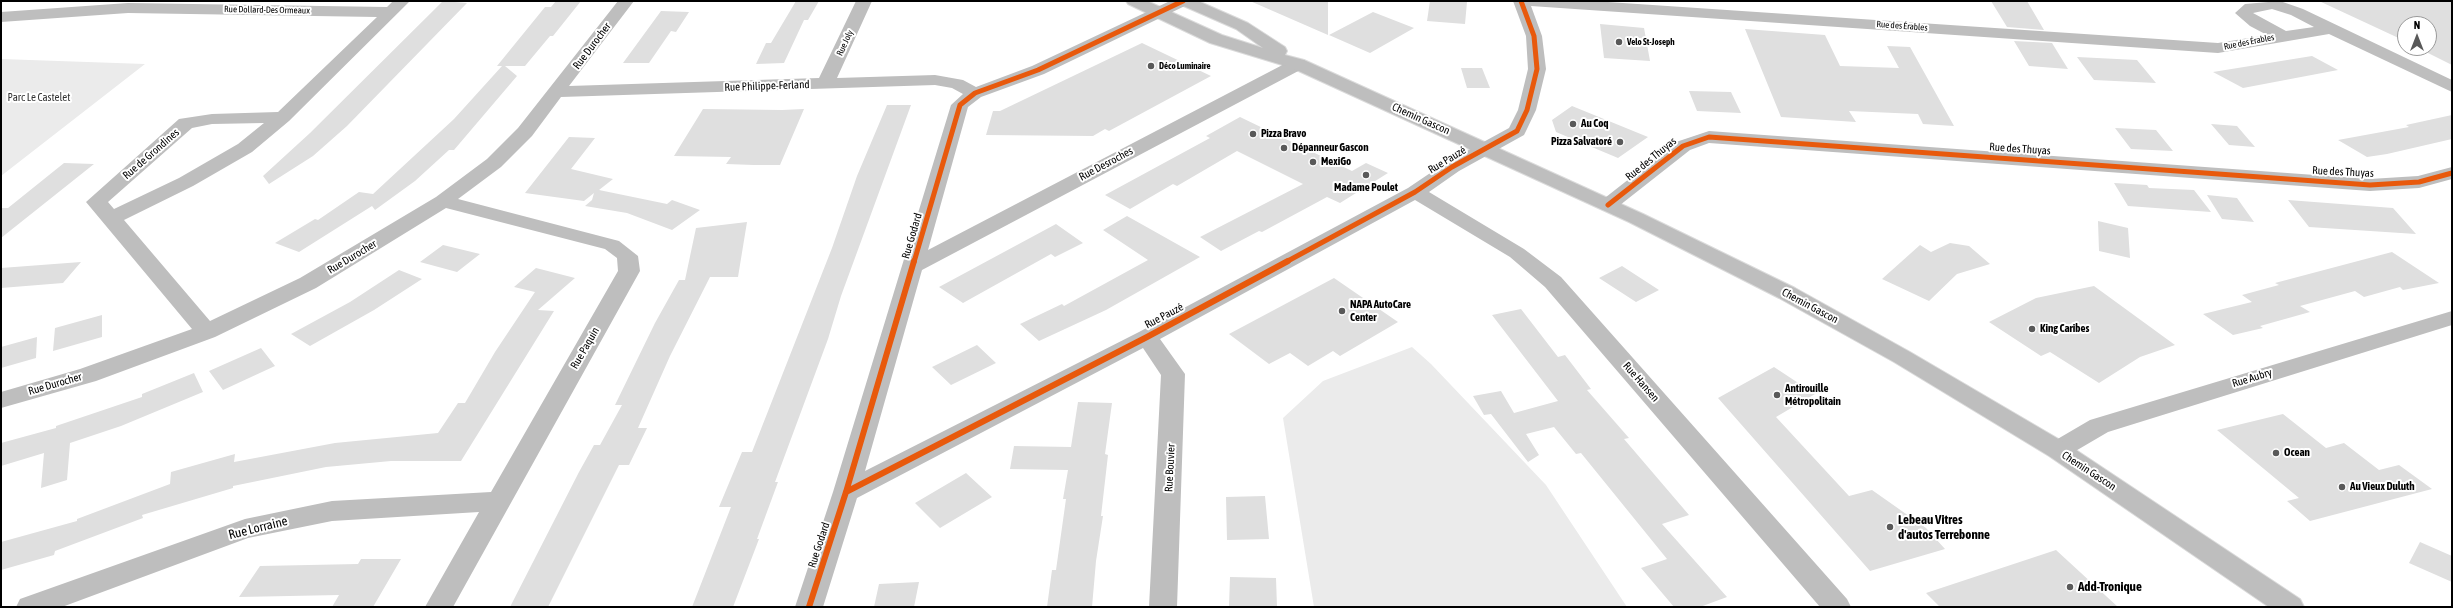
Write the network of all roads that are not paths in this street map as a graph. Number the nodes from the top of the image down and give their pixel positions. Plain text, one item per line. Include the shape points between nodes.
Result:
1 (626, 1) edge
2 (864, 1) edge
3 (1134, 1) edge
4 (1184, 1) edge
5 (1522, 1) edge
6 (133, 5) edge
7 (396, 7) edge
8 (1158, 12) junction
9 (1, 17) edge
10 (2330, 29) junction
11 (2282, 36) junction
12 (1298, 64) junction
13 (825, 84) junction
14 (2452, 87) edge
15 (556, 92) junction
16 (974, 94) junction
17 (283, 117) junction
18 (1486, 149) junction
19 (2452, 174) edge
20 (1414, 192) junction
21 (444, 201) junction
22 (1608, 205) junction
23 (112, 218) junction
24 (914, 266) junction
25 (2452, 318) edge
26 (207, 332) junction
27 (1147, 337) junction
28 (1, 400) edge
29 (2058, 450) junction
30 (846, 492) junction
31 (497, 501) junction
32 (30, 607) edge
33 (438, 607) edge
34 (809, 607) edge
35 (1163, 607) edge
36 (1837, 607) edge
37 (2290, 607) edge

1 - 15 street, Rue Durocher
2 - 13 street, Rue Joly
3 - 8 street, Chemin Gascon
4 - 8 street, Rue Godard
4 - 12 street, Chemin Gascon via 1242,26
5 - 11 street, Rue des Érables via 2218,48
5 - 18 street, Rue Pauzé via 1536,46 1536,82 1520,128
6 - 7 street, Rue Dollard-Des Ormeaux
6 - 9 street, Rue Dollard-Des Ormeaux
7 - 17 street
8 - 12 street, Chemin Gascon via 1216,39
8 - 16 street, Rue Godard via 1038,70
10 - 11 street, Rue des Érables
10 - 11 street, Rue des Érables via 2297,12 2273,4 2251,7 2243,13 2256,23
10 - 14 street
12 - 18 street, Chemin Gascon
12 - 24 street, Rue Desroches
13 - 15 street, Rue Philippe-Ferland
13 - 16 street, Rue Philippe-Ferland via 935,80 957,84
15 - 21 street, Rue Durocher via 525,132 494,163
16 - 24 street, Rue Godard via 960,105
17 - 23 street via 245,148 186,182
17 - 23 street, Rue de Grondines via 212,119 186,123 96,202
18 - 20 street, Rue Pauzé
18 - 22 street, Chemin Gascon
19 - 22 street, Rue des Thuyas via 2419,182 2370,185 1709,137 1683,146
20 - 27 street, Rue Pauzé
20 - 36 street, Rue Hansen via 1517,253 1553,282
21 - 26 street, Rue Durocher via 308,283
21 - 31 street, Rue Paquin via 612,245 627,256 629,271
22 - 29 street, Chemin Gascon via 1828,315
23 - 26 street, Rue de Grondines
24 - 30 street, Rue Godard
25 - 29 street, Rue Aubry via 2099,426
26 - 28 street, Rue Durocher via 88,375
27 - 30 street, Rue Pauzé
27 - 35 street, Rue Bouvier via 1173,374
29 - 37 street, Chemin Gascon
30 - 34 street, Rue Godard
31 - 32 street, Rue Lorraine via 332,511 245,529
31 - 33 street, Rue Paquin

